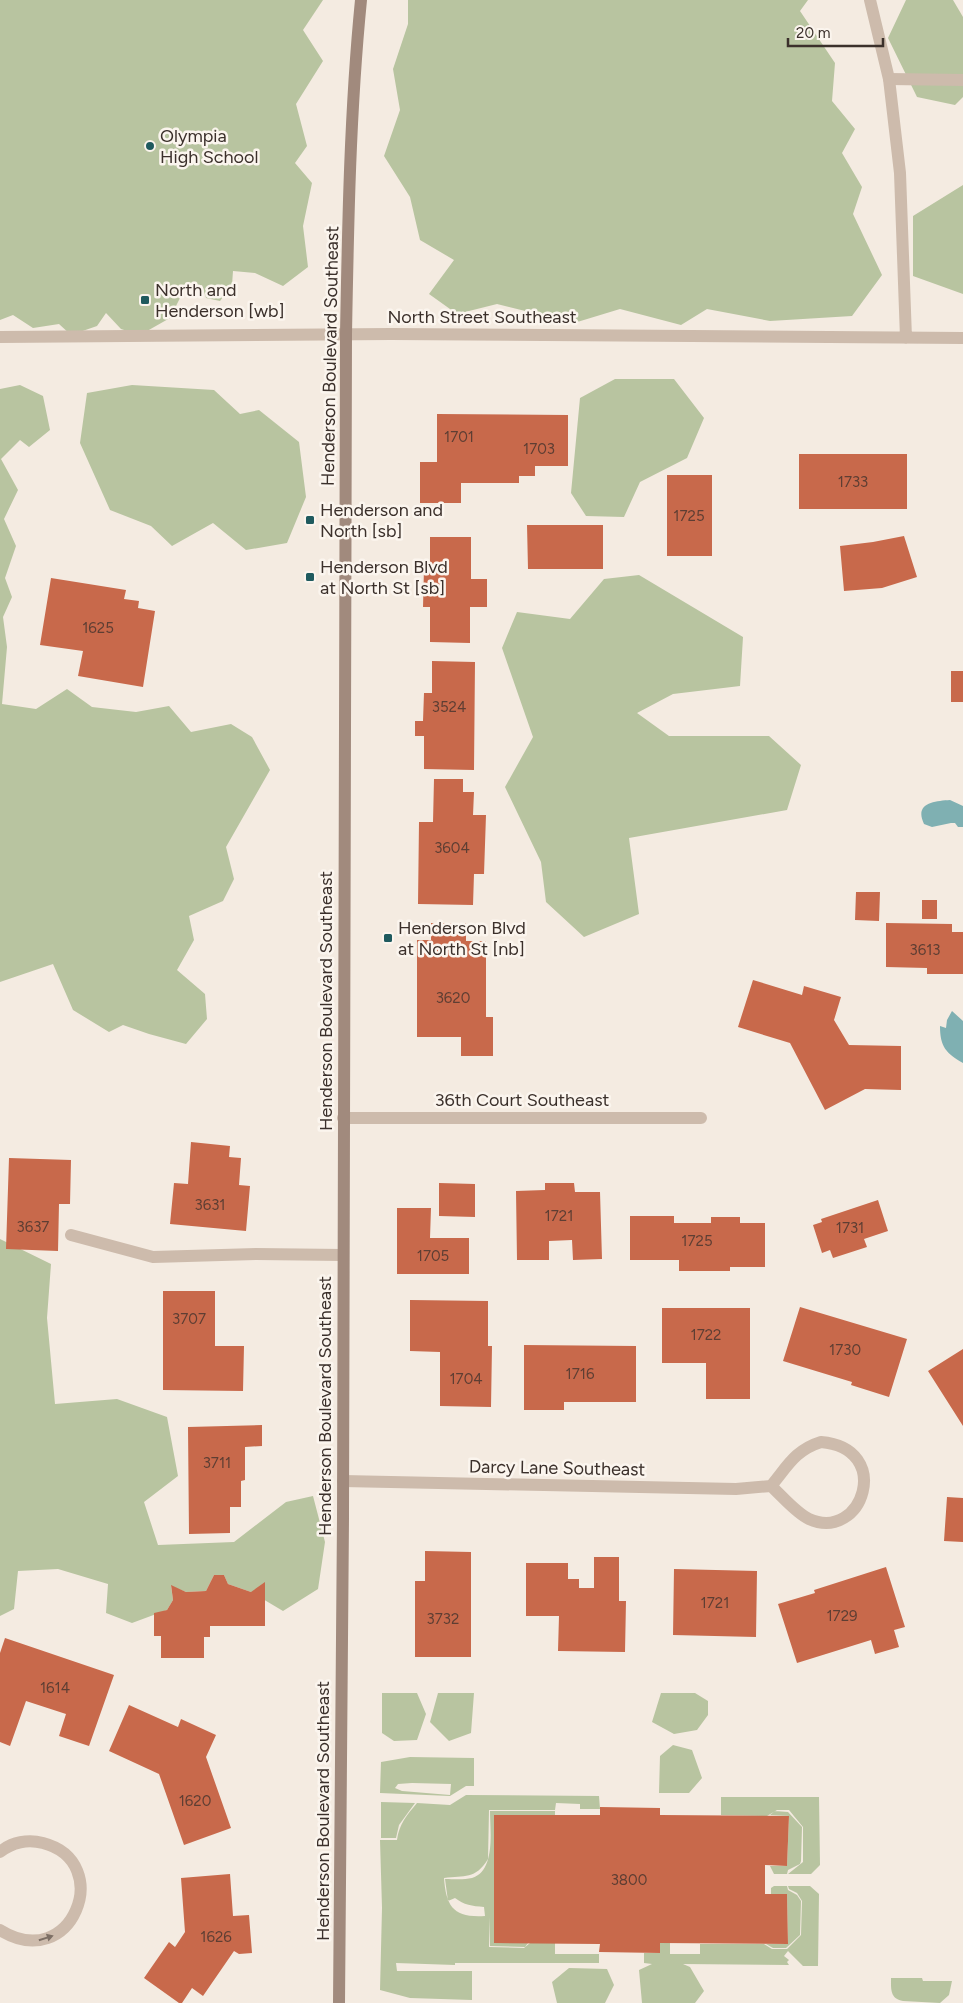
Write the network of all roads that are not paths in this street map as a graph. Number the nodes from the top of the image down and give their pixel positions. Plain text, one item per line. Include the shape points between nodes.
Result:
1 (360, 0) edge
2 (870, 0) edge
3 (889, 79) junction
4 (963, 80) edge
5 (346, 334) junction
6 (0, 337) edge
7 (906, 338) junction
8 (963, 338) edge
9 (342, 1118) junction
10 (701, 1118) dead end
11 (71, 1235) dead end
12 (342, 1255) junction
13 (342, 1482) junction
14 (771, 1486) junction
15 (0, 1852) edge
16 (0, 1930) edge
17 (339, 2003) edge

1 - 5 main road, Henderson Boulevard Southeast via 350,156
2 - 3 street
3 - 4 street
3 - 7 street via 900,173
5 - 6 street, North Street Southeast
5 - 7 street, North Street Southeast
5 - 9 main road, Henderson Boulevard Southeast
7 - 8 street, North Street Southeast
9 - 10 street, 36th Court Southeast
9 - 12 main road, Henderson Boulevard Southeast
11 - 12 street via 153,1257
12 - 13 main road, Henderson Boulevard Southeast
13 - 14 street, Darcy Lane Southeast via 736,1489
13 - 17 main road, Henderson Boulevard Southeast
14 - 14 street via 799,1513 810,1520 823,1522 847,1516 857,1507 865,1483 857,1458 835,1443 821,1442 797,1454
16 -> 15 street via 16,1939 33,1941 49,1938 64,1929 75,1916 81,1900 81,1883 76,1867 53,1845 37,1841 20,1842

